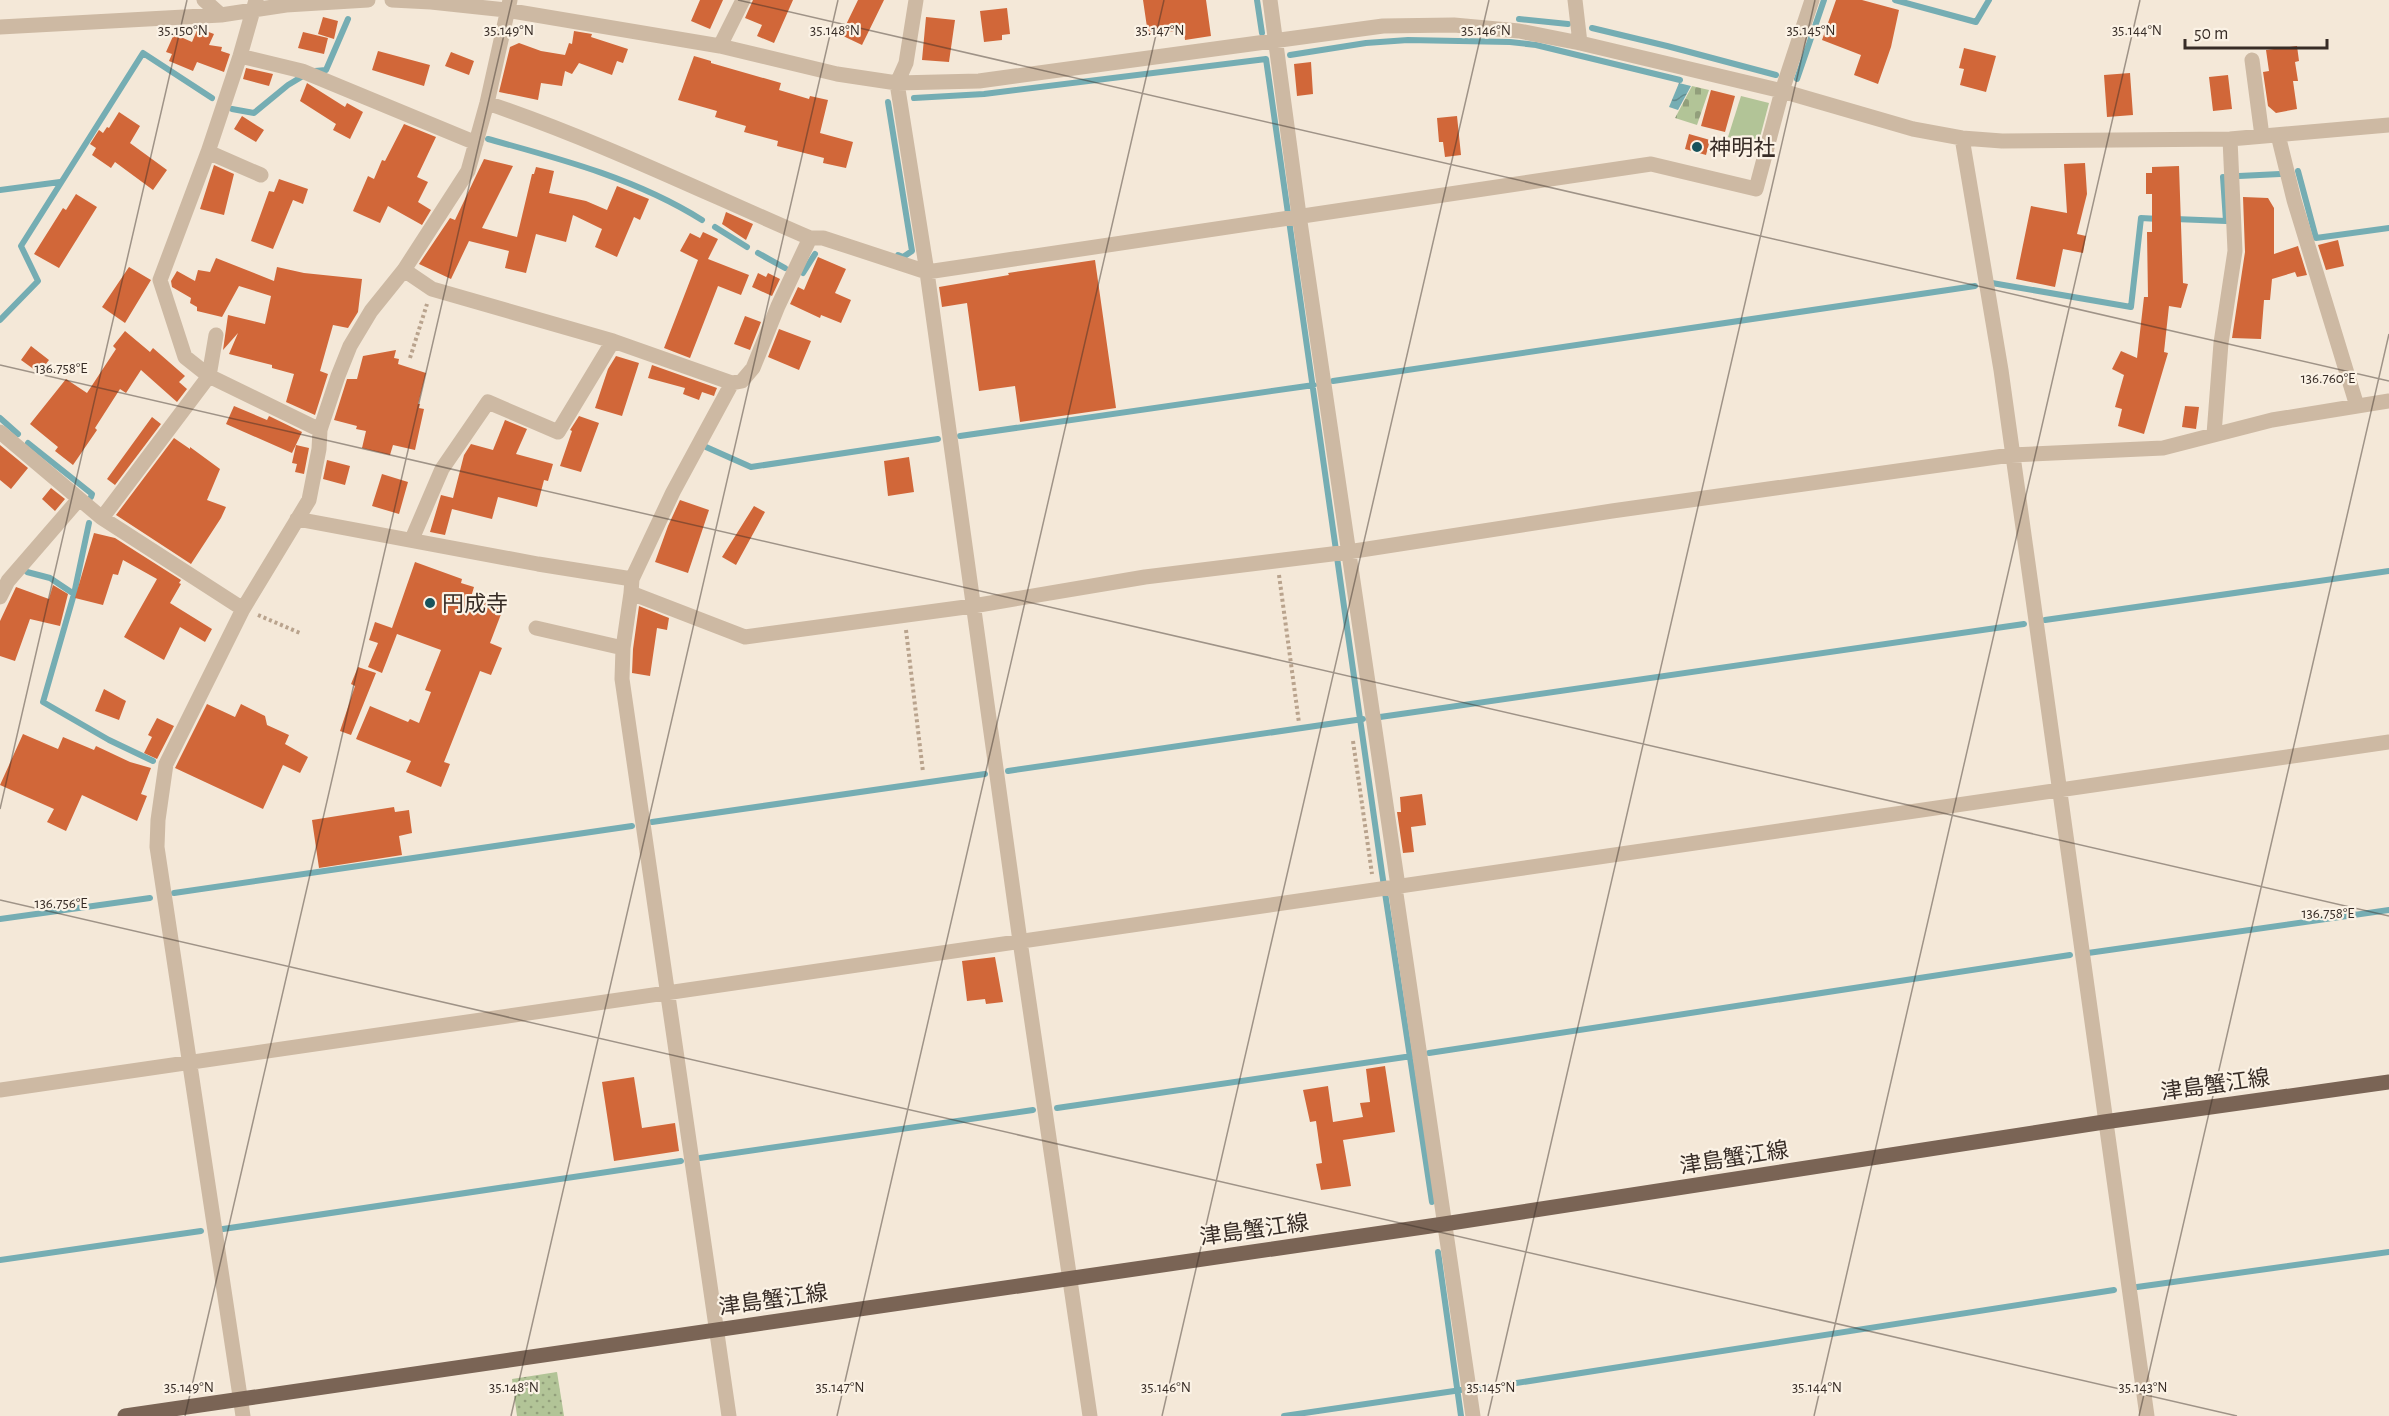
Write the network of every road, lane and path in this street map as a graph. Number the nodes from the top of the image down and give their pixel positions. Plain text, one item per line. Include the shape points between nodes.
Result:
1 (204, 0) edge
2 (368, 0) edge
3 (392, 0) edge
4 (743, 0) edge
5 (916, 0) edge
6 (1270, 0) edge
7 (1575, 0) edge
8 (1812, 0) edge
9 (508, 5) edge
10 (255, 6) edge
11 (221, 15) junction
12 (0, 27) edge
13 (1276, 42) junction
14 (1581, 43) junction
15 (720, 46) junction
16 (240, 56) junction
17 (2252, 60) dead end
18 (897, 83) junction
19 (1782, 91) junction
20 (487, 103) junction
21 (2389, 125) edge
22 (2278, 135) junction
23 (2262, 136) junction
24 (1962, 138) junction
25 (2230, 139) junction
26 (476, 143) junction
27 (208, 152) junction
28 (261, 175) dead end
29 (1299, 215) junction
30 (810, 238) junction
31 (404, 270) junction
32 (927, 272) junction
33 (432, 289) junction
34 (216, 336) dead end
35 (613, 341) junction
36 (410, 358) dead end
37 (209, 376) junction
38 (732, 383) junction
39 (2389, 401) edge
40 (2357, 406) junction
41 (320, 430) junction
42 (0, 432) edge
43 (2214, 434) junction
44 (2011, 455) junction
45 (79, 499) junction
46 (102, 518) junction
47 (297, 519) junction
48 (412, 539) junction
49 (1348, 552) junction
50 (1277, 562) junction
51 (631, 586) junction
52 (0, 597) edge
53 (973, 606) junction
54 (243, 609) junction
55 (904, 616) junction
56 (536, 627) dead end
57 (300, 633) dead end
58 (623, 648) junction
59 (1299, 723) dead end
60 (1353, 741) dead end
61 (2389, 742) edge
62 (923, 772) dead end
63 (2058, 791) junction
64 (1387, 888) junction
65 (1020, 941) junction
66 (667, 992) junction
67 (188, 1062) junction
68 (2389, 1082) edge
69 (0, 1090) edge
70 (2104, 1122) junction
71 (1444, 1224) junction
72 (1071, 1279) junction
73 (717, 1330) junction
74 (240, 1400) junction
75 (124, 1416) edge
76 (243, 1416) edge
77 (729, 1416) edge
78 (1090, 1416) edge
79 (1473, 1416) edge
80 (2147, 1416) edge

1 - 11 street
2 - 10 street
3 - 9 street
4 - 15 street
5 - 18 street via 906,63
6 - 13 street
7 - 14 street
8 - 19 street
9 - 15 street
9 - 20 street
10 - 11 street
10 - 16 street
11 - 12 street
13 - 14 street via 1383,26 1454,25 1519,31
13 - 18 street via 979,81
13 - 29 street
14 - 19 street
15 - 18 street via 837,74
16 - 26 street via 302,71
16 - 27 street
17 - 23 street
18 - 32 street
19 - 24 street via 1913,129
19 - 29 street via 1756,189 1651,164
20 - 26 street
20 - 30 street via 590,142
21 - 22 street
22 - 23 street
22 - 40 street
23 - 25 street
24 - 25 street
24 - 44 street via 2001,370
25 - 43 street via 2235,250 2221,343
26 - 31 street via 468,171
27 - 28 street
27 - 37 street via 160,280 185,357
29 - 32 street
29 - 49 street
30 - 32 street via 823,238
30 - 38 street via 753,368 742,381
31 - 33 street
31 - 41 street via 371,311 350,346
32 - 53 street
33 - 35 street
33 - 36 path
34 - 37 street
35 - 38 street
35 - 48 street via 558,432 488,402 442,469
37 - 41 street
37 - 46 street
38 - 51 street via 673,492
39 - 40 street
40 - 43 street
41 - 47 street via 309,500
42 - 45 street
43 - 44 street via 2163,448
44 - 49 street
44 - 63 street
45 - 46 street
45 - 52 street via 8,581
46 - 54 street
47 - 48 street
47 - 54 street
48 - 51 street
49 - 50 street
49 - 64 street
50 - 53 street via 1145,577
50 - 59 path
51 - 55 street via 745,638
51 - 58 street
53 - 55 street
53 - 65 street
54 - 57 path
54 - 67 street via 166,764 158,820 158,847
55 - 62 path
56 - 58 street
58 - 66 street via 622,679
60 - 64 path
61 - 63 street
63 - 64 street
63 - 70 street
64 - 65 street
64 - 71 street
65 - 66 street
65 - 72 street
66 - 67 street
66 - 73 street
67 - 69 street
67 - 74 street
68 - 70 main road, 津島蟹江線
70 - 71 main road, 津島蟹江線
70 - 80 street
71 - 72 main road, 津島蟹江線
71 - 79 street
72 - 73 main road, 津島蟹江線
72 - 78 street
73 - 74 main road, 津島蟹江線
73 - 77 street
74 - 75 main road, 津島蟹江線
74 - 76 street

